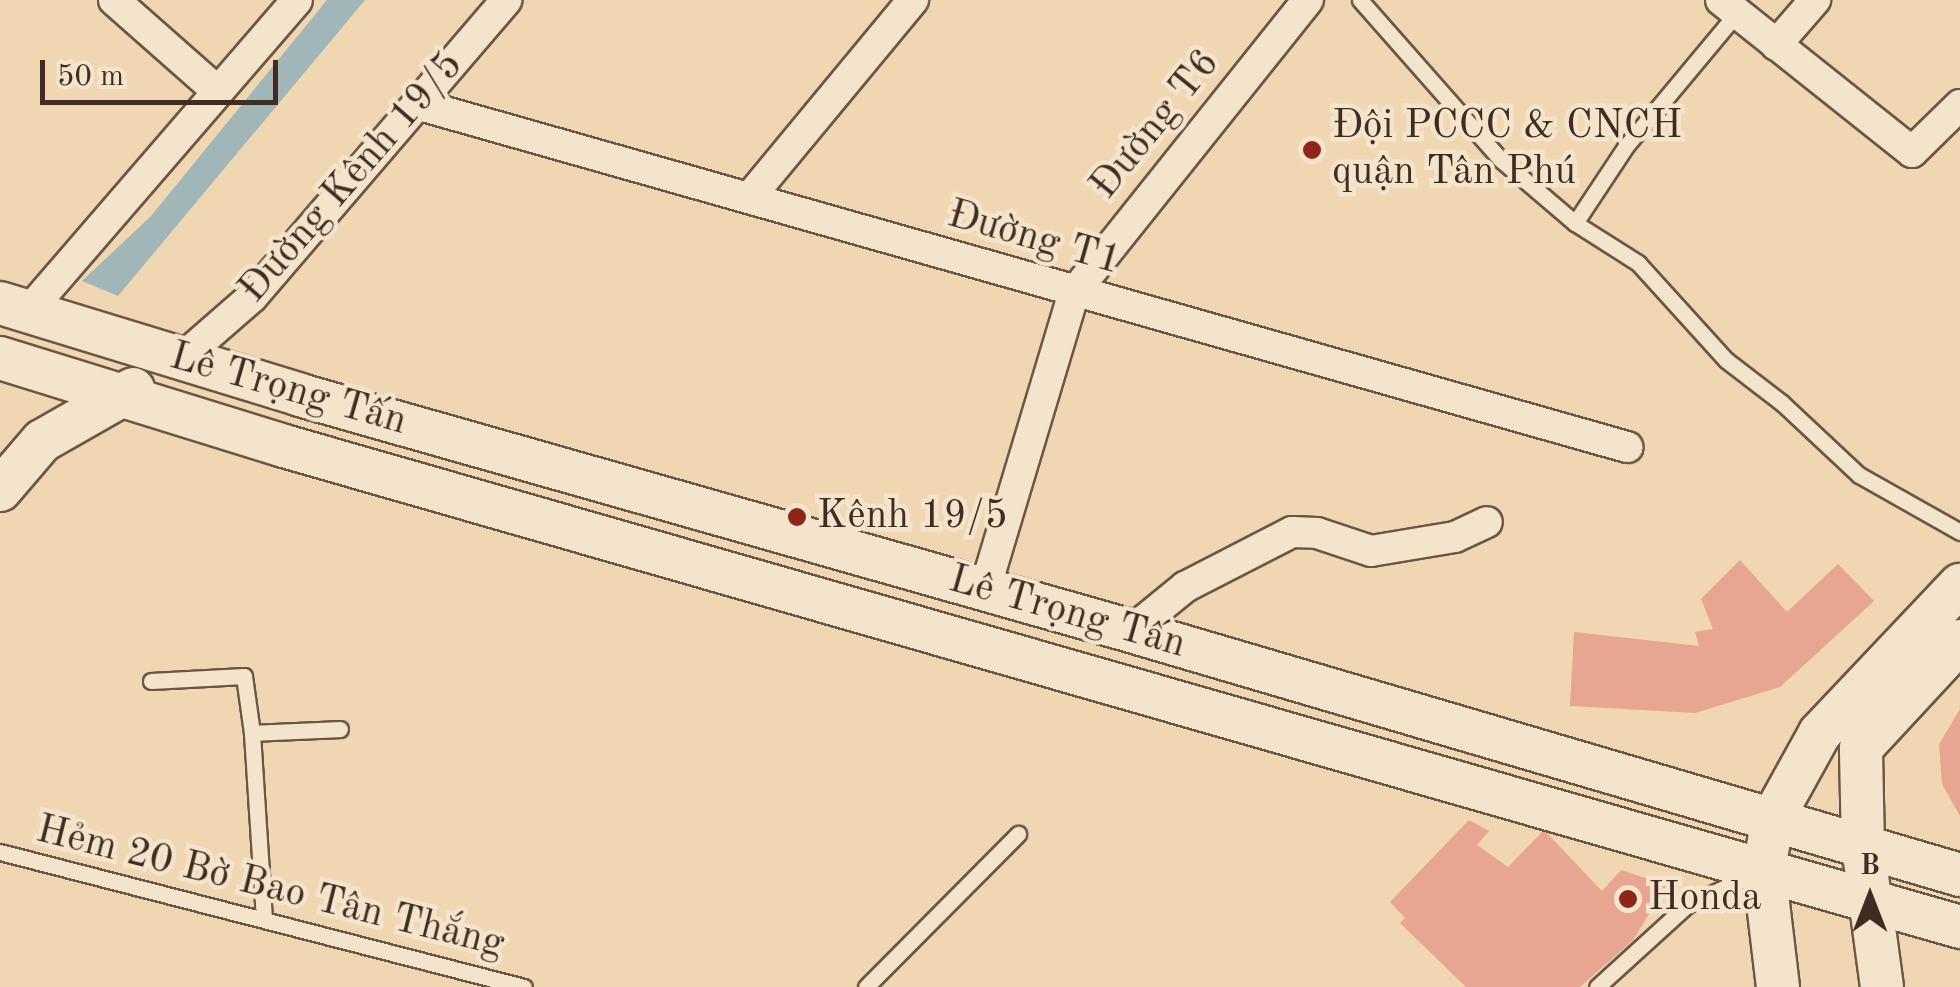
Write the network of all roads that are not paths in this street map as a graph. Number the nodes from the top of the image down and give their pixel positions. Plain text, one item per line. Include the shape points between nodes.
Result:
1 (114, 0) edge
2 (297, 0) edge
3 (506, 0) edge
4 (914, 0) edge
5 (1308, 0) edge
6 (1360, 0) edge
7 (1815, 0) edge
8 (1729, 7) edge
9 (1776, 45) junction
10 (216, 90) junction
11 (420, 105) junction
12 (1960, 105) edge
13 (750, 197) junction
14 (1575, 224) junction
15 (1074, 293) junction
16 (9, 320) edge
17 (0, 358) edge
18 (180, 358) junction
19 (121, 396) junction
20 (1627, 447) dead end
21 (0, 490) edge
22 (1487, 522) dead end
23 (1960, 532) edge
24 (1960, 585) edge
25 (985, 589) junction
26 (1131, 631) junction
27 (969, 640) junction
28 (1960, 641) edge
29 (151, 680) dead end
30 (340, 729) dead end
31 (252, 734) junction
32 (1773, 818) junction
33 (1018, 834) dead end
34 (1863, 847) junction
35 (0, 852) edge
36 (1764, 869) junction
37 (1960, 874) edge
38 (1870, 901) junction
39 (264, 919) junction
40 (1960, 927) edge
41 (524, 987) edge
42 (866, 987) edge
43 (1598, 987) edge
44 (1778, 987) edge
45 (1882, 987) edge

1 - 10 street
2 - 10 street
3 - 11 street, Đường Kênh 19/5
4 - 13 street
5 - 15 street, Đường T6
6 - 14 lane via 1500,159
7 - 9 street
8 - 9 street
8 - 14 lane
9 - 12 street via 1912,152
10 - 16 street
11 - 13 street, Đường T1
11 - 18 street, Đường Kênh 19/5 via 252,297
13 - 15 street, Đường T1
14 - 23 lane via 1638,263 1702,338 1834,456
15 - 20 street, Đường T1
15 - 25 street, Đường T6
16 - 18 main road, Lê Trọng Tấn
17 - 19 main road, Lê Trọng Tấn
18 - 19 main road, Đường Kênh 19/5
18 - 25 main road, Lê Trọng Tấn
19 - 21 main road, Đường Kênh 19/5 via 42,441
19 - 27 main road, Lê Trọng Tấn
22 - 26 street via 1455,537 1372,551 1292,532 1185,587
24 - 32 main road via 1820,734
25 - 26 main road, Lê Trọng Tấn
25 - 27 main road
26 - 32 main road, Lê Trọng Tấn
27 - 36 main road, Lê Trọng Tấn
28 - 34 main road via 1861,748
29 - 31 lane via 244,676
30 - 31 lane
31 - 39 lane
32 - 34 main road, Lê Trọng Tấn
32 - 36 main road
33 - 42 lane
34 - 36 main road
34 - 37 main road, Lê Trọng Tấn
34 - 38 main road
35 - 39 lane, Hẻm 20 Bờ Bao Tân Thắng
36 - 38 main road, Lê Trọng Tấn
36 - 43 lane via 1687,905
36 - 44 main road
38 - 40 main road, Lê Trọng Tấn
38 - 45 main road
39 - 41 lane, Hẻm 20 Bờ Bao Tân Thắng

